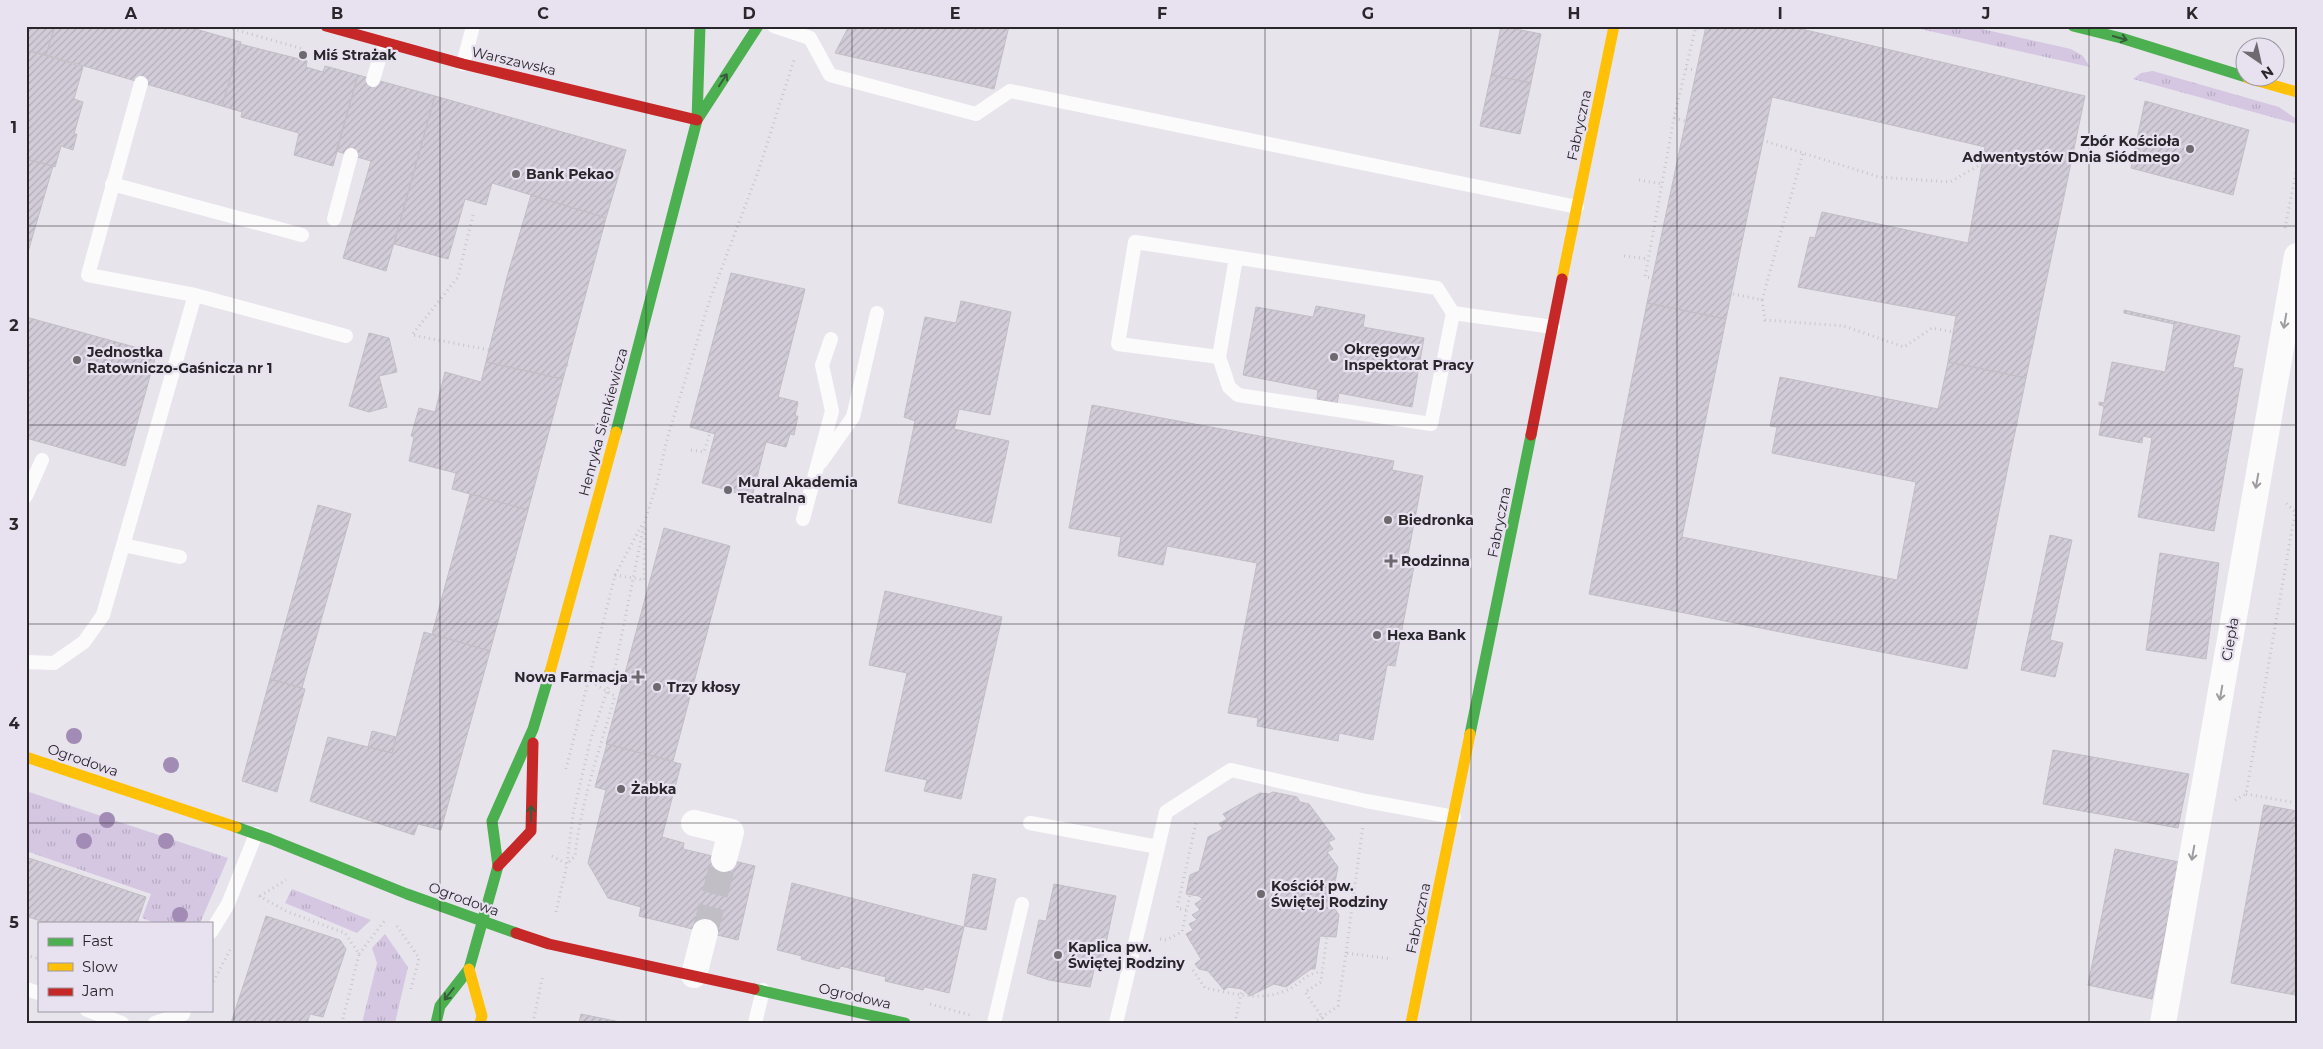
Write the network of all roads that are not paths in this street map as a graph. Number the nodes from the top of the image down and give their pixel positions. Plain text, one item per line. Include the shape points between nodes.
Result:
1 (326, 26) edge
2 (473, 26) edge
3 (700, 26) edge
4 (758, 26) edge
5 (774, 26) edge
6 (1614, 26) edge
7 (2073, 26) edge
8 (384, 43) junction
9 (463, 64) junction
10 (2236, 74) edge
11 (373, 80) dead end
12 (140, 83) dead end
13 (2284, 88) edge
14 (2297, 92) edge
15 (697, 120) junction
16 (351, 155) dead end
17 (112, 184) junction
18 (1577, 207) junction
19 (334, 220) dead end
20 (302, 235) dead end
21 (2297, 256) edge
22 (1236, 258) junction
23 (195, 295) junction
24 (1453, 312) junction
25 (877, 314) dead end
26 (1552, 327) junction
27 (346, 336) dead end
28 (831, 339) dead end
29 (1219, 356) junction
30 (42, 460) dead end
31 (816, 470) junction
32 (26, 496) edge
33 (804, 519) dead end
34 (123, 545) junction
35 (180, 557) dead end
36 (26, 662) edge
37 (533, 729) junction
38 (26, 757) edge
39 (1454, 817) junction
40 (694, 823) dead end
41 (1030, 823) dead end
42 (256, 834) junction
43 (1158, 848) junction
44 (724, 859) tunnel mouth
45 (498, 866) junction
46 (1022, 904) dead end
47 (483, 922) junction
48 (212, 930) edge
49 (705, 932) tunnel mouth
50 (469, 968) junction
51 (694, 975) junction
52 (26, 989) edge
53 (763, 990) junction
54 (38, 993) edge
55 (92, 1012) edge
56 (184, 1012) edge
57 (870, 1019) edge
58 (122, 1023) edge
59 (155, 1023) edge
60 (436, 1023) edge
61 (480, 1023) edge
62 (755, 1023) edge
63 (905, 1023) edge
64 (994, 1023) edge
65 (1116, 1023) edge
66 (1411, 1023) edge
67 (2163, 1023) edge

1 - 8 street, Warszawska
2 - 9 lane
3 - 15 street, Henryka Sienkiewicza
15 -> 4 street, Henryka Sienkiewicza
5 - 18 lane via 810,38 830,75 976,114 1010,91
6 - 18 street, Fabryczna
7 -> 10 street
8 - 9 street, Warszawska
8 - 11 lane
9 - 15 street, Warszawska
12 - 17 lane
13 - 14 street
15 - 37 street, Henryka Sienkiewicza via 606,472
16 - 19 lane
17 - 20 lane
17 - 23 lane via 88,275
18 - 26 street, Fabryczna
21 -> 67 street, Ciepła
22 - 24 lane via 1437,288
22 - 29 lane
22 - 29 lane via 1135,242 1118,344
23 - 27 lane
23 - 34 lane
24 - 26 lane
24 - 29 lane via 1431,424 1238,394 1229,387
25 - 31 lane via 853,417
26 - 39 street, Fabryczna
28 - 31 lane via 822,365 832,411
30 - 32 lane
31 - 33 lane
34 - 35 lane
34 - 36 lane via 103,615 84,642 54,663
37 - 45 street, Henryka Sienkiewicza via 492,821
45 -> 37 street, Henryka Sienkiewicza via 531,831
38 - 42 street, Ogrodowa
39 - 43 lane via 1231,770 1166,812
39 - 66 street, Fabryczna
40 - 44 street via 731,832
41 - 43 lane
42 - 47 street, Ogrodowa
42 - 48 lane via 228,904
43 - 65 lane
45 - 47 street, Henryka Sienkiewicza
46 - 64 lane
47 - 50 street, Henryka Sienkiewicza
47 - 51 street, Ogrodowa via 549,944
49 - 51 street
50 -> 60 street, Henryka Sienkiewicza via 440,1006
50 - 61 street via 482,1016
51 - 53 street, Ogrodowa
52 - 54 lane
53 - 57 street, Ogrodowa
53 - 62 lane
55 - 58 lane
56 - 59 lane
57 - 63 street, Ogrodowa

